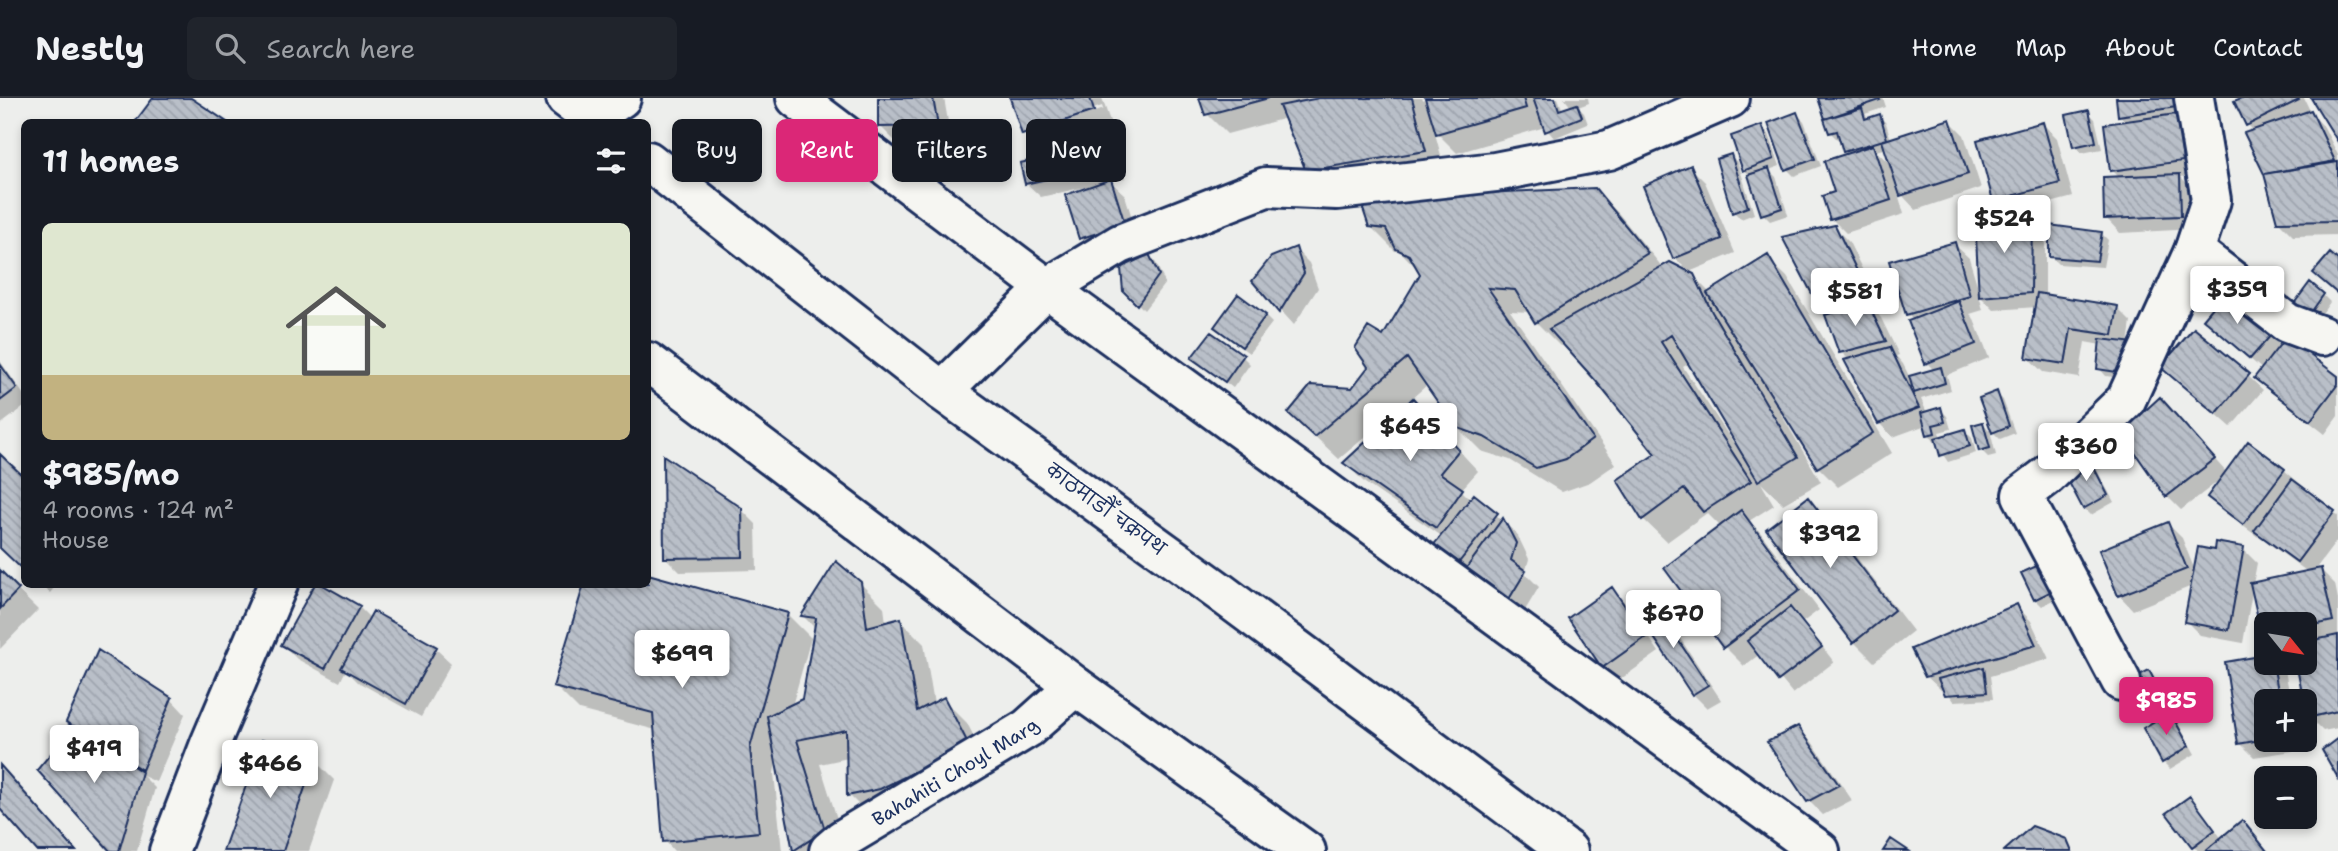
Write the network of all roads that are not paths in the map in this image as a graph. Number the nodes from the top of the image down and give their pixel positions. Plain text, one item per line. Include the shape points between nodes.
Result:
1 (796, 98) edge
2 (1730, 98) edge
3 (2194, 98) edge
4 (651, 163) edge
5 (2194, 251) junction
6 (1047, 288) junction
7 (2322, 336) dead end
8 (651, 364) edge
9 (942, 391) junction
10 (276, 588) edge
11 (2121, 681) dead end
12 (1075, 686) junction
13 (169, 851) edge
14 (829, 851) edge
15 (1306, 851) edge
16 (1568, 851) edge
17 (1820, 851) edge

1 - 6 main road
2 - 6 main road via 1609,150 1495,172 1337,190 1266,187 1119,244
3 - 5 main road via 2211,200
4 - 9 main road, काठमाडाैँ चक्रपथ
5 - 7 main road via 2287,323
5 - 11 main road via 2126,400 2022,495
6 - 9 main road
6 - 17 main road
8 - 12 main road
9 - 16 main road, काठमाडाैँ चक्रपथ
10 - 13 main road
12 - 14 main road, Bahahiti Choyl Marg via 1028,728
12 - 15 main road

